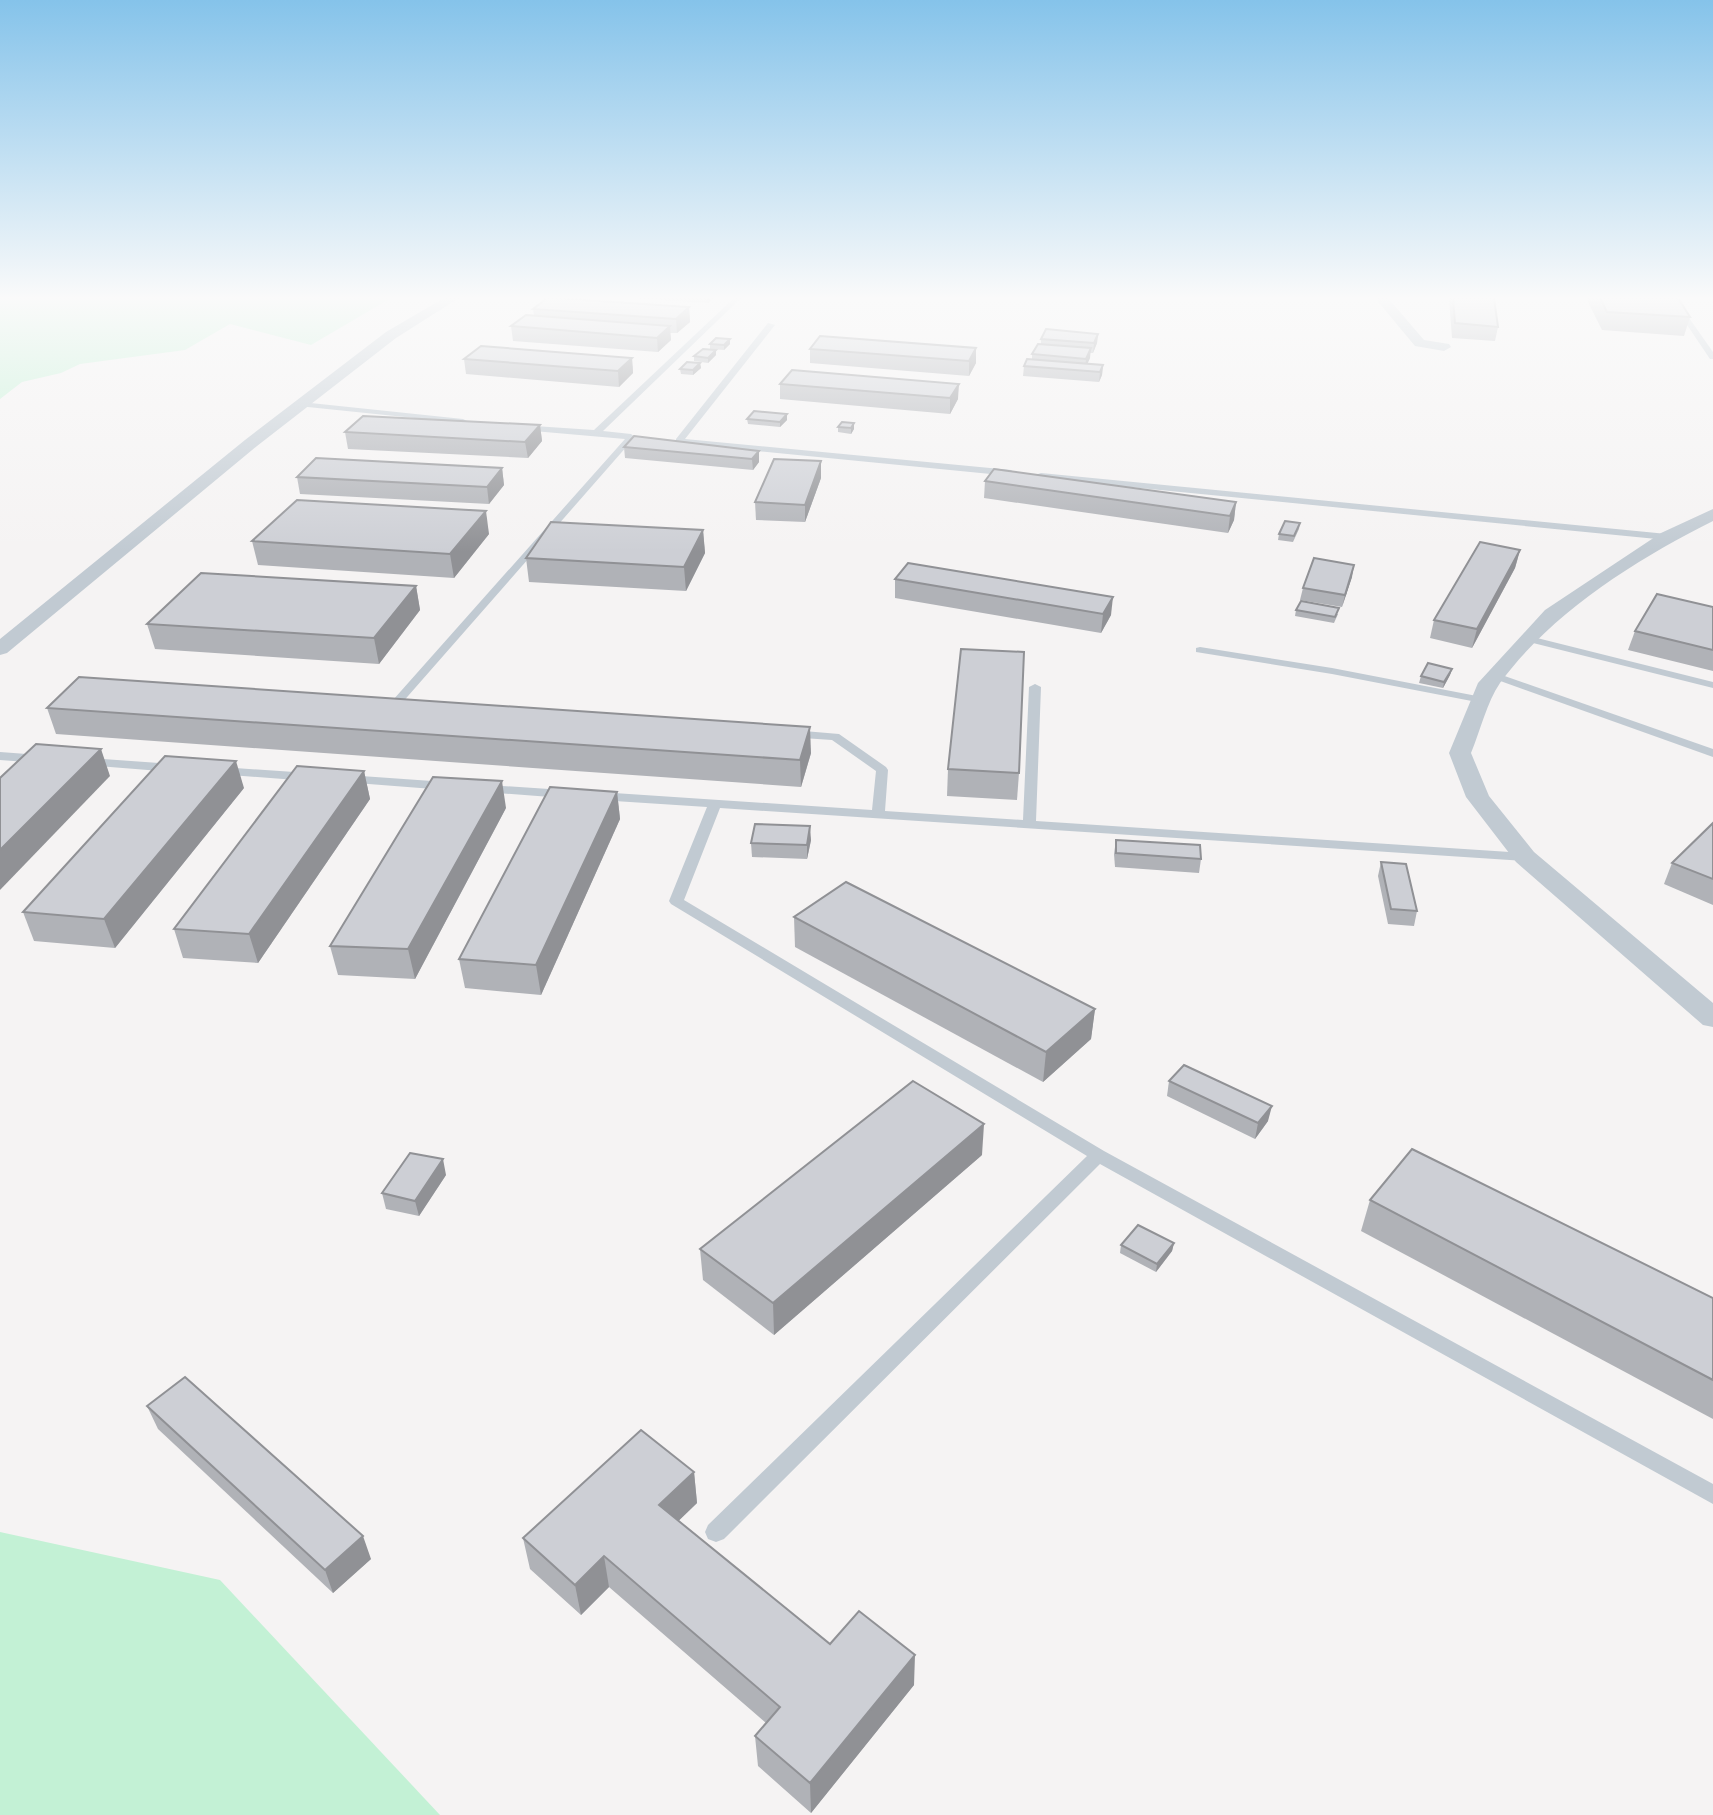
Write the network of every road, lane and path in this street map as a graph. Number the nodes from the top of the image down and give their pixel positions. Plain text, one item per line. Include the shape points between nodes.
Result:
1 (329, 383) edge
2 (649, 383) edge
3 (725, 383) edge
4 (301, 404) junction
5 (477, 423) edge
6 (516, 426) edge
7 (596, 433) junction
8 (1713, 514) edge
9 (1667, 537) junction
10 (1529, 639) junction
11 (0, 649) edge
12 (1200, 650) dead end
13 (1496, 676) junction
14 (1713, 685) edge
15 (1035, 687) dead end
16 (1482, 700) junction
17 (397, 702) edge
18 (782, 733) edge
19 (1713, 753) edge
20 (0, 757) edge
21 (52, 760) edge
22 (79, 762) edge
23 (715, 803) junction
24 (878, 814) junction
25 (1029, 824) junction
26 (1525, 857) junction
27 (1713, 1018) edge
28 (1098, 1155) junction
29 (1713, 1495) edge
30 (716, 1532) dead end

1 - 4 street
2 - 7 lane
3 - 9 lane via 679,441
4 - 5 lane
4 - 11 street
6 - 7 lane
7 - 17 lane via 631,437
8 - 9 street
9 - 10 street via 1552,614
10 - 13 street
10 - 14 lane
12 - 16 lane
13 - 16 street
13 - 19 lane
15 - 25 lane
16 - 26 street via 1460,753 1478,797
18 - 24 lane via 835,737 882,770
20 - 21 lane
22 - 23 lane
23 - 24 lane
23 - 28 lane via 676,901
24 - 25 lane
25 - 26 lane
26 - 27 street
28 - 29 lane
28 - 30 lane

